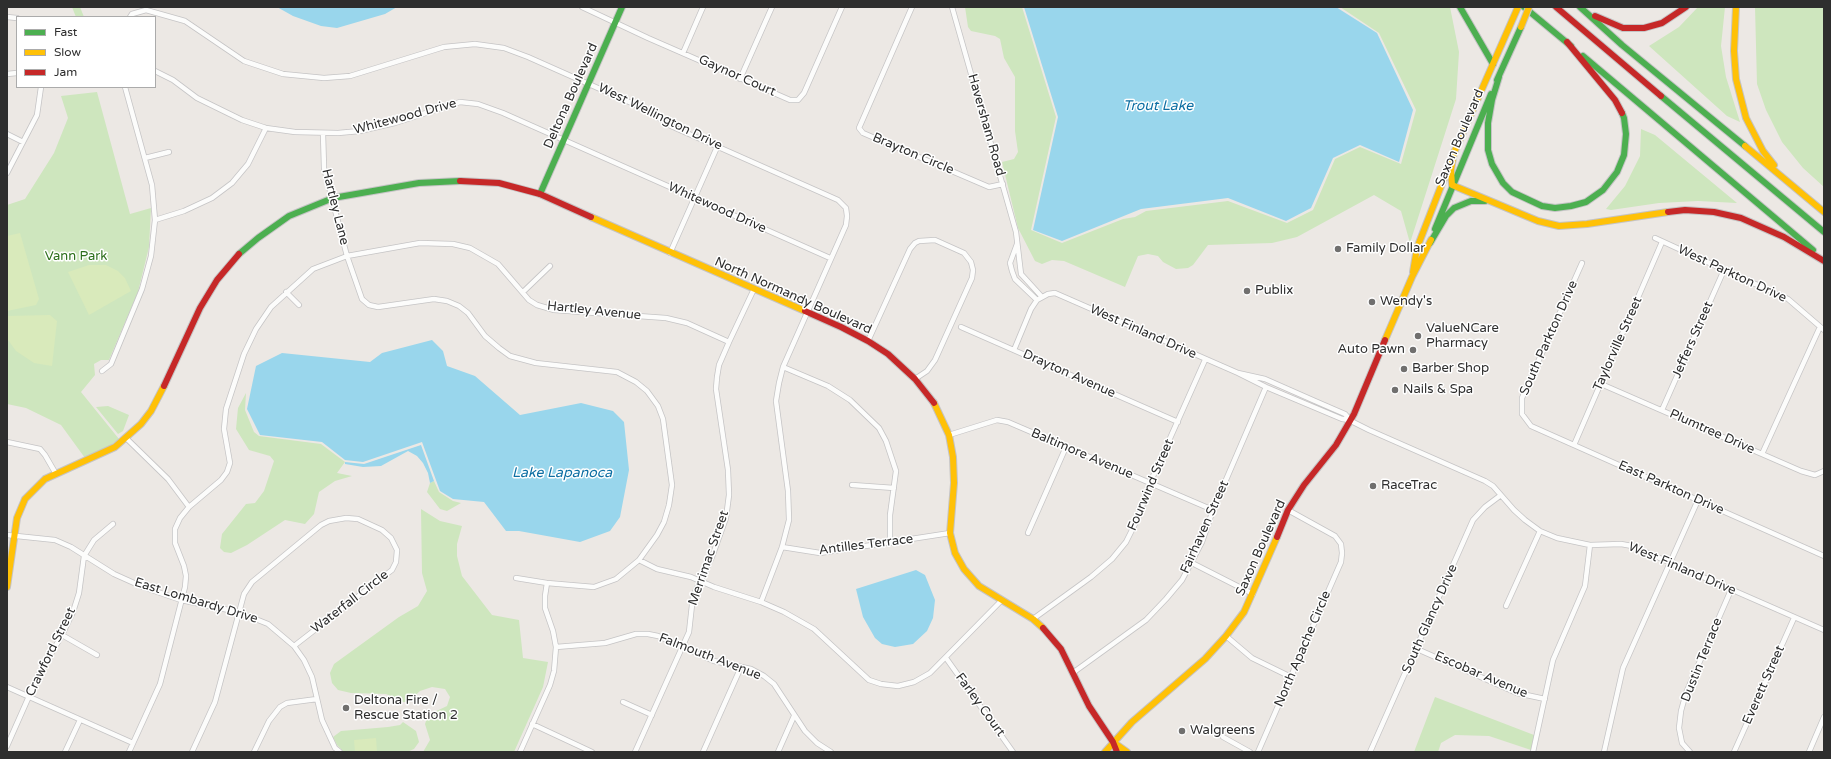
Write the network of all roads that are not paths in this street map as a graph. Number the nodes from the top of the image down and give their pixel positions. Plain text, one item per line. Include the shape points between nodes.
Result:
1 (582, 7) edge
2 (622, 7) edge
3 (703, 7) edge
4 (772, 7) edge
5 (842, 7) edge
6 (912, 7) edge
7 (952, 7) edge
8 (1460, 7) edge
9 (1518, 7) edge
10 (1524, 7) edge
11 (1530, 7) edge
12 (1556, 7) edge
13 (1581, 7) edge
14 (1686, 7) edge
15 (1736, 7) edge
16 (131, 16) edge
17 (616, 22) junction
18 (1567, 42) junction
19 (683, 53) junction
20 (1493, 64) junction
21 (156, 72) edge
22 (1498, 77) junction
23 (740, 78) junction
24 (589, 84) junction
25 (41, 88) edge
26 (125, 88) edge
27 (266, 128) junction
28 (323, 133) junction
29 (7, 134) edge
30 (564, 140) junction
31 (23, 142) junction
32 (718, 145) junction
33 (169, 152) dead end
34 (1454, 152) junction
35 (145, 158) junction
36 (7, 173) edge
37 (1789, 183) junction
38 (1003, 184) junction
39 (1452, 185) junction
40 (540, 194) junction
41 (333, 198) junction
42 (694, 198) junction
43 (1489, 201) junction
44 (1824, 212) edge
45 (154, 220) junction
46 (1824, 232) edge
47 (1655, 238) dead end
48 (1662, 242) junction
49 (1430, 243) junction
50 (1017, 244) junction
51 (670, 253) junction
52 (347, 256) junction
53 (830, 258) junction
54 (1824, 260) edge
55 (1582, 263) dead end
56 (550, 266) dead end
57 (1724, 270) junction
58 (1412, 277) junction
59 (754, 289) junction
60 (286, 292) junction
61 (523, 292) junction
62 (1042, 296) junction
63 (1037, 300) junction
64 (299, 305) dead end
65 (806, 311) junction
66 (961, 327) dead end
67 (1822, 328) edge
68 (868, 341) junction
69 (729, 342) junction
70 (1014, 350) junction
71 (1205, 360) junction
72 (783, 366) junction
73 (102, 371) dead end
74 (1238, 373) junction
75 (915, 379) junction
76 (1265, 379) junction
77 (1601, 384) junction
78 (1266, 387) junction
79 (1662, 410) junction
80 (1522, 414) joint
81 (1351, 421) junction
82 (1178, 422) junction
83 (949, 435) junction
84 (126, 438) junction
85 (7, 442) edge
86 (1574, 445) junction
87 (1066, 447) junction
88 (1762, 454) junction
89 (1824, 471) edge
90 (56, 474) junction
91 (1150, 483) junction
92 (852, 485) dead end
93 (894, 488) junction
94 (1502, 496) junction
95 (1698, 500) junction
96 (189, 507) junction
97 (1213, 510) junction
98 (1288, 510) junction
99 (113, 524) dead end
100 (1540, 531) junction
101 (950, 533) junction
102 (1028, 533) dead end
103 (7, 535) edge
104 (15, 535) junction
105 (890, 542) junction
106 (1590, 546) junction
107 (782, 547) junction
108 (84, 556) junction
109 (1824, 556) edge
110 (639, 560) junction
111 (1670, 562) junction
112 (1192, 563) junction
113 (516, 578) dead end
114 (699, 581) junction
115 (547, 584) junction
116 (7, 587) edge
117 (1731, 590) junction
118 (1253, 594) junction
119 (181, 600) junction
120 (1001, 601) junction
121 (761, 602) junction
122 (1506, 606) dead end
123 (238, 612) junction
124 (1794, 618) junction
125 (1033, 620) junction
126 (1824, 630) edge
127 (62, 636) junction
128 (1226, 636) junction
129 (294, 646) junction
130 (556, 647) junction
131 (683, 647) junction
132 (1417, 649) junction
133 (97, 656) dead end
134 (946, 658) junction
135 (741, 667) junction
136 (1074, 672) junction
137 (1291, 677) junction
138 (7, 687) edge
139 (29, 697) junction
140 (317, 699) junction
141 (1545, 699) junction
142 (623, 702) dead end
143 (652, 715) junction
144 (794, 716) junction
145 (1824, 717) edge
146 (80, 720) junction
147 (532, 724) junction
148 (1223, 737) dead end
149 (1113, 742) junction
150 (133, 744) junction
151 (7, 746) edge
152 (65, 752) edge
153 (129, 752) edge
154 (192, 752) edge
155 (254, 752) edge
156 (340, 752) edge
157 (520, 752) edge
158 (592, 752) edge
159 (635, 752) edge
160 (703, 752) edge
161 (778, 752) edge
162 (831, 752) edge
163 (1014, 752) edge
164 (1105, 752) edge
165 (1117, 752) edge
166 (1127, 752) edge
167 (1250, 752) edge
168 (1258, 752) edge
169 (1370, 752) edge
170 (1533, 752) edge
171 (1604, 752) edge
172 (1690, 752) edge
173 (1734, 752) edge
174 (1809, 752) edge

1 - 17 street, Gaynor Court
2 - 17 main road, Deltona Boulevard
3 - 19 street
4 - 23 street
5 - 23 street, Gaynor Court via 804,94 798,100 790,100
6 - 38 street, Brayton Circle via 859,128 863,133 989,187
7 - 38 street, Haversham Road
8 - 20 main road
9 - 20 main road, Saxon Boulevard
10 - 18 main road
11 - 22 main road, Saxon Boulevard, bridge
12 - 46 main road
13 - 14 main road via 1605,21 1632,29 1662,23
13 - 37 main road
15 - 37 main road via 1736,79 1746,118 1763,151
16 - 24 street, West Wellington Drive via 146,10 184,21 244,61 283,74 324,78 350,76 444,47 475,44 504,48 528,56
17 - 19 street, Gaynor Court
17 - 24 main road, Deltona Boulevard
18 - 22 main road via 1615,100 1624,118 1626,134 1624,155 1617,172 1603,190 1586,202 1563,207 1542,206 1512,192 1503,183 1492,164 1488,150 1488,123
18 - 54 main road
19 - 23 street, Gaynor Court
20 - 34 main road, Saxon Boulevard
21 - 27 street, Whitewood Drive via 216,108
22 - 39 main road, Saxon Boulevard
24 - 30 main road, Deltona Boulevard
24 - 32 street, West Wellington Drive via 645,109 671,126
25 - 31 street via 37,115
26 - 35 street
27 - 28 street, Whitewood Drive
27 - 45 street via 248,164 232,183 212,198 184,211
28 - 30 street, Whitewood Drive via 360,131 460,102 478,104
28 - 41 street, Hartley Lane via 324,168
29 - 31 street
30 - 40 main road, Deltona Boulevard
30 - 42 street, Whitewood Drive
31 - 36 street
32 - 42 street
32 - 53 street, West Wellington Drive via 838,200 846,208 846,225
33 - 35 street
34 - 39 main road
34 - 58 main road, Saxon Boulevard via 1417,248
35 - 45 street via 152,185
37 - 44 main road
38 - 50 street, Haversham Road
39 - 43 main road
39 - 49 main road, Saxon Boulevard
40 - 41 main road, North Normandy Boulevard via 499,183 452,180
40 - 51 main road, North Normandy Boulevard
41 - 52 street, Hartley Lane
41 - 84 main road, North Normandy Boulevard via 272,226 236,257 217,280 200,308 151,411
42 - 51 street
42 - 53 street, Whitewood Drive
43 - 49 main road via 1471,201 1454,208 1446,216
43 - 54 main road via 1538,221 1558,226 1685,210 1714,212 1741,218 1784,237
45 - 73 street via 150,256 142,289 111,364
47 - 48 street, West Parkton Drive
48 - 57 street, West Parkton Drive
48 - 77 street, Taylorville Street
49 - 58 main road, Saxon Boulevard
50 - 62 street, Haversham Road via 1021,274
50 - 63 street, Haversham Road via 1010,264 1012,271 1015,278
51 - 59 main road, North Normandy Boulevard
52 - 60 street, Hartley Avenue via 313,269
52 - 61 street, Hartley Avenue via 420,243 453,244 470,248 498,264
52 - 110 street, Hartley Lane via 362,299 369,305 378,307 434,299 447,301 468,313 485,336 510,356 536,363 617,372 647,391 662,419 672,484 664,522
53 - 65 street
55 - 80 street, South Parkton Drive via 1522,398
56 - 61 street
57 - 67 street, West Parkton Drive via 1788,299
57 - 79 street, Jeffers Street
58 - 81 main road, Saxon Boulevard
59 - 65 main road, North Normandy Boulevard
59 - 69 street, Merrimac Street
60 - 64 street
60 - 96 street, Hartley Avenue via 271,307 256,329 244,354 226,409 224,429 230,462 227,472
61 - 69 street, Hartley Avenue via 529,300 554,310 666,318 687,323
62 - 63 street
62 - 71 street, West Finland Drive via 1055,293 1063,296
63 - 70 street
65 - 68 main road, North Normandy Boulevard
65 - 72 street
66 - 70 street, Drayton Avenue
67 - 88 street
68 - 75 main road, North Normandy Boulevard via 888,354
68 - 75 street via 910,249 919,241 935,240 964,254 972,264 972,278 935,360
69 - 114 street, Merrimac Street via 719,365 716,389 728,470 729,495 719,538
70 - 82 street, Drayton Avenue
71 - 74 street, West Finland Drive
71 - 82 street, Fourwind Street
72 - 93 street via 828,386 850,400 879,428 892,454 896,471
72 - 107 street via 776,402 788,491 789,520
74 - 76 street, West Finland Drive
74 - 78 street, West Finland Drive
75 - 83 main road, North Normandy Boulevard via 932,402
76 - 78 street
76 - 81 street, West Finland Drive via 1345,414
77 - 79 street, Plumtree Drive
77 - 86 street, Taylorville Street
78 - 81 street, West Finland Drive
78 - 97 street, Fairhaven Street
79 - 88 street, Plumtree Drive
80 - 86 street, East Parkton Drive via 1531,426
81 - 94 street, West Finland Drive via 1485,481
81 - 98 main road, Saxon Boulevard
82 - 91 street, Fourwind Street
83 - 87 street, Baltimore Avenue via 997,420 1008,422
83 - 101 main road, North Normandy Boulevard via 954,457
84 - 90 main road, North Normandy Boulevard via 101,454
84 - 96 street via 168,479
85 - 90 street via 40,449
86 - 95 street, East Parkton Drive
87 - 91 street, Baltimore Avenue
87 - 102 street
88 - 89 street, Plumtree Drive via 1808,474 1815,475
90 - 104 main road, North Normandy Boulevard via 45,479 25,499 17,518
91 - 97 street, Baltimore Avenue
91 - 125 street, Fourwind Street via 1138,518 1126,542 1112,559
92 - 93 street
93 - 105 street via 890,514
94 - 100 street, West Finland Drive via 1514,510
94 - 132 street, South Glancy Drive via 1485,507 1473,520
95 - 109 street, East Parkton Drive
95 - 111 street
96 - 119 street, Hartley Avenue via 175,529 175,543 186,576
97 - 112 street, Fairhaven Street
98 - 118 main road, Saxon Boulevard
98 - 137 street, North Apache Circle via 1332,534 1341,544 1342,553 1341,562
99 - 108 street via 94,540
100 - 106 street, West Finland Drive
100 - 122 street
101 - 105 street, Antilles Terrace
101 - 120 main road, North Normandy Boulevard via 955,553 964,569 979,586
103 - 104 street, East Lombardy Drive
104 - 108 street, East Lombardy Drive via 54,540
104 - 116 main road, North Normandy Boulevard
105 - 107 street, Antilles Terrace via 820,553
106 - 111 street, West Finland Drive via 1627,545
106 - 141 street via 1585,586 1559,643
107 - 121 street
108 - 119 street, East Lombardy Drive via 114,574
108 - 127 street, Crawford Street via 79,593
110 - 114 street via 657,569 679,573
110 - 115 street, Hartley Lane via 616,579 594,587
111 - 117 street, West Finland Drive
111 - 171 street via 1622,668
112 - 118 street
112 - 136 street, Fairhaven Street via 1174,590 1146,620
113 - 115 street, Hartley Lane
114 - 121 street
114 - 131 street, Merrimac Street via 693,596 689,632
115 - 130 street via 545,608
117 - 124 street, West Finland Drive
117 - 172 street, Dustin Terrace via 1686,693 1679,728 1682,743
118 - 128 main road, Saxon Boulevard via 1244,612
119 - 123 street, East Lombardy Drive
119 - 150 street, Hartley Avenue via 160,684
120 - 125 main road, North Normandy Boulevard
120 - 134 street
121 - 134 street via 814,629 869,680 881,684 898,686 914,682 930,673
123 - 129 street, East Lombardy Drive via 268,624
123 - 129 street, Waterfall Circle via 244,594 252,582 321,525 346,518 358,519 382,530 391,538 397,550 392,570
123 - 154 street via 215,702
124 - 126 street, West Finland Drive
124 - 173 street, Everett Street
125 - 136 main road, North Normandy Boulevard via 1061,649
127 - 133 street
127 - 139 street, Crawford Street via 44,665
128 - 137 street via 1252,658
128 - 149 main road, Saxon Boulevard via 1206,659 1148,707
129 - 140 street, East Lombardy Drive via 312,677
130 - 131 street, Falmouth Avenue via 605,643 636,634 658,636
130 - 147 street via 550,685
131 - 135 street, Falmouth Avenue via 714,661
131 - 143 street, Merrimac Street
132 - 141 street, Escobar Avenue via 1517,692
132 - 169 street, South Glancy Drive
134 - 163 street, Farley Court
135 - 144 street, Falmouth Avenue via 764,676 774,684
135 - 160 street
136 - 149 main road, North Normandy Boulevard via 1097,720
137 - 168 street, North Apache Circle
138 - 139 street
139 - 146 street
139 - 151 street, Crawford Street
140 - 155 street via 287,703 280,707 269,720
140 - 156 street, East Lombardy Drive via 322,720 335,748
141 - 170 street
142 - 143 street
143 - 159 street, Merrimac Street
144 - 161 street
144 - 162 street, Falmouth Avenue via 817,743
145 - 174 street
146 - 150 street
146 - 152 street
147 - 157 street
147 - 158 street
148 - 167 street
149 - 164 main road, Saxon Boulevard
149 - 165 main road, North Normandy Boulevard
149 - 166 main road, North Normandy Boulevard
150 - 153 street, Hartley Avenue

